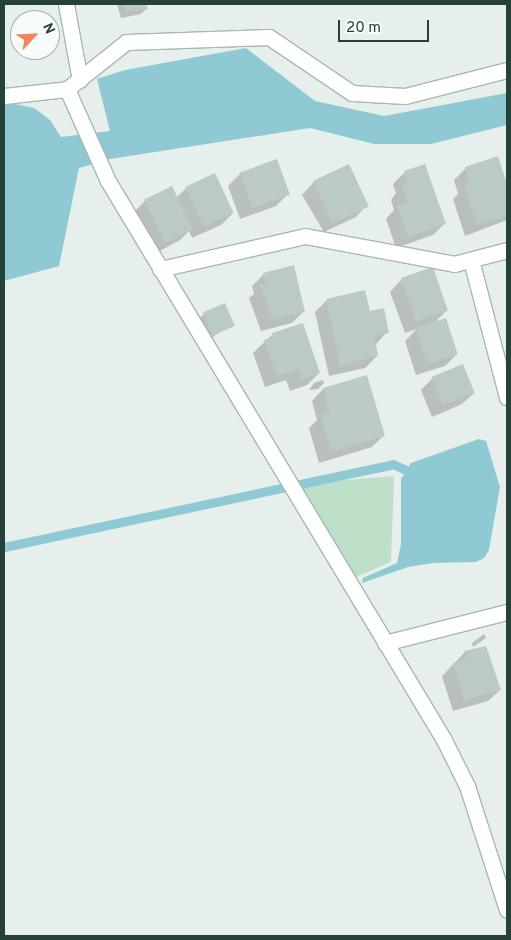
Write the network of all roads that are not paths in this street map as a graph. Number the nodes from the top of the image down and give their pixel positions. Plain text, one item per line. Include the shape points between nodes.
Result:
1 (66, 4) edge
2 (507, 70) edge
3 (80, 80) junction
4 (68, 90) junction
5 (4, 96) edge
6 (507, 250) edge
7 (471, 260) junction
8 (160, 269) junction
9 (507, 397) edge
10 (507, 612) edge
11 (385, 643) junction
12 (507, 910) edge

1 - 3 street
2 - 3 street via 405,96 352,94 269,37 126,42
3 - 4 street
4 - 5 street
4 - 8 street via 108,181
6 - 7 street
7 - 8 street via 454,264 305,236
7 - 9 street
8 - 11 street
10 - 11 street
11 - 12 street via 443,738 467,786

